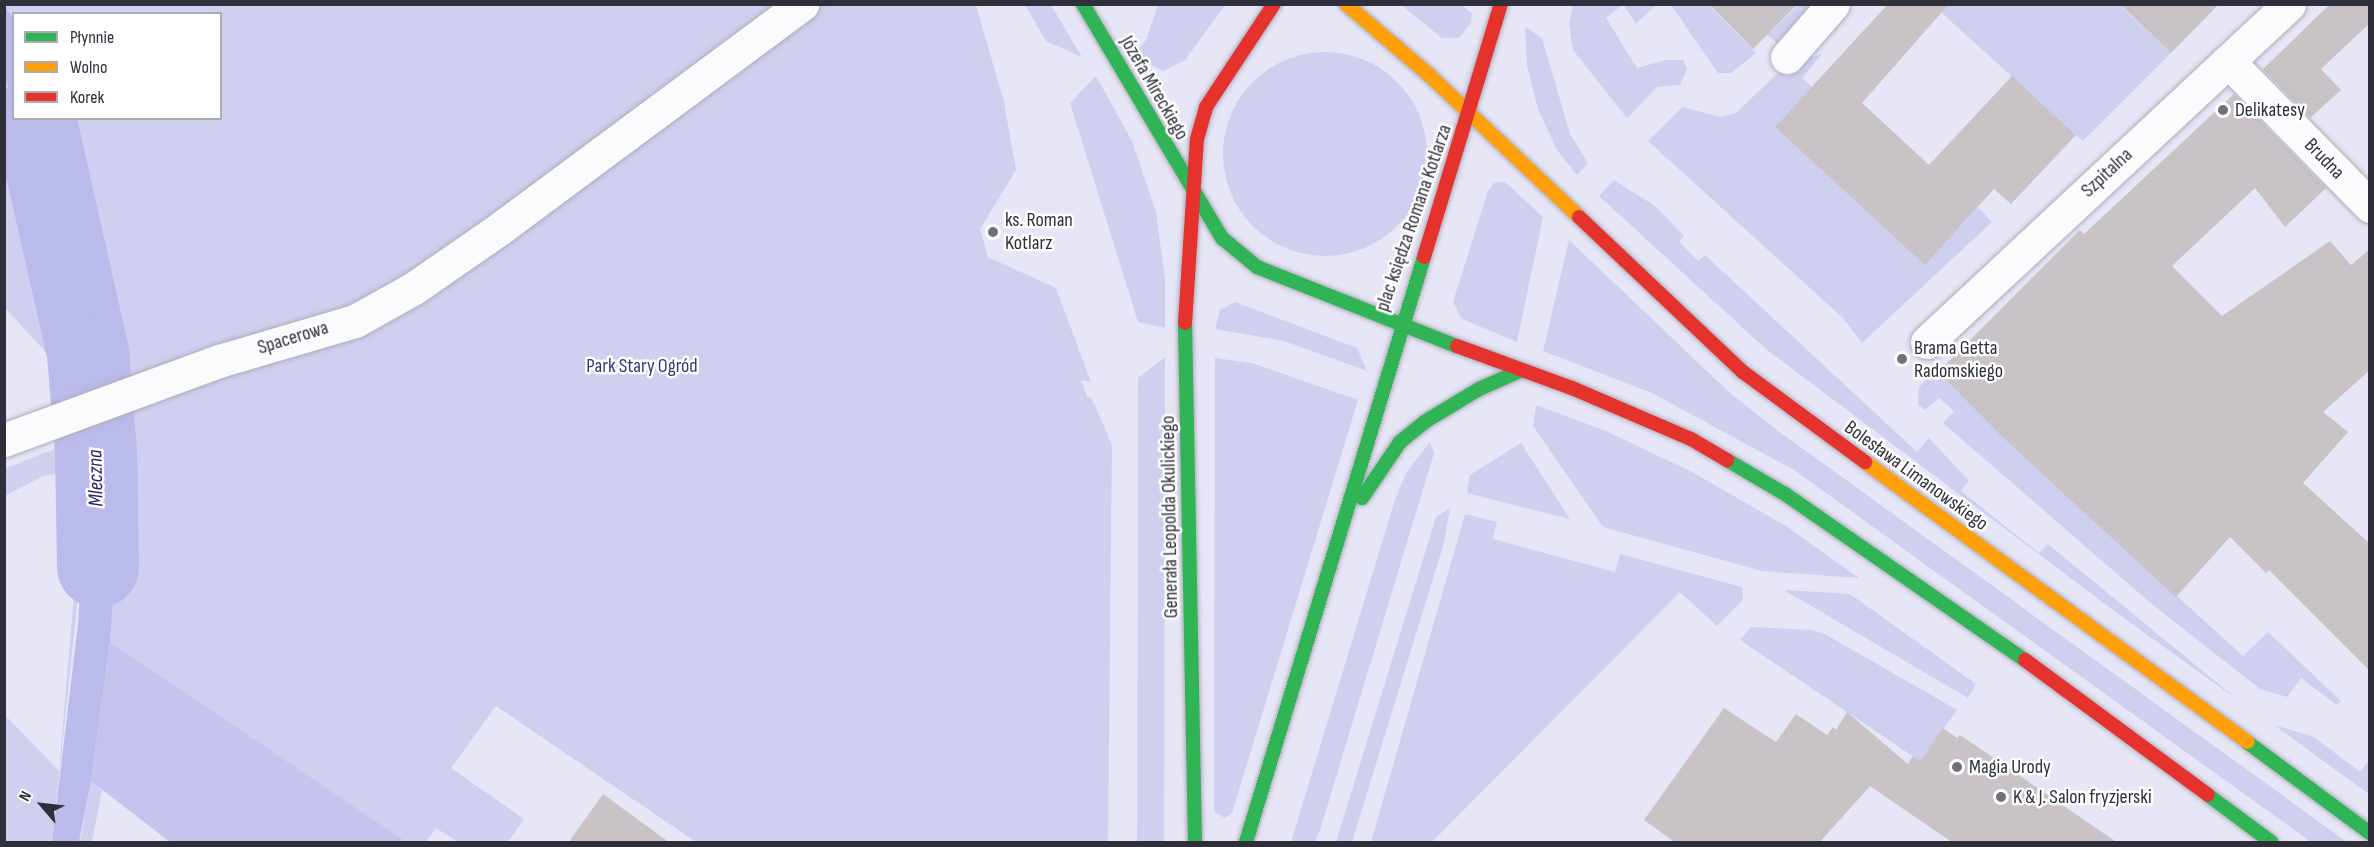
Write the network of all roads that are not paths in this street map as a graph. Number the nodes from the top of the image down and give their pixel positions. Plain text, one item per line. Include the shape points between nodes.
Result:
1 (802, 4) edge
2 (1083, 4) edge
3 (1274, 4) edge
4 (1346, 4) edge
5 (1501, 4) edge
6 (1833, 4) edge
7 (2289, 4) edge
8 (1787, 57) dead end
9 (2228, 61) junction
10 (1469, 115) junction
11 (1192, 191) junction
12 (2370, 206) edge
13 (1402, 327) junction
14 (1927, 342) dead end
15 (1520, 371) junction
16 (4, 440) edge
17 (1332, 562) junction
18 (2370, 833) edge
19 (1195, 843) edge
20 (1246, 843) edge
21 (2271, 843) edge

1 - 16 street, Spacerowa via 586,166 414,288 355,321 117,397
2 - 11 main road, Józefa Mireckiego
3 - 11 main road via 1206,107 1197,139
4 - 10 main road, plac księdza Romana Kotlarza
5 - 10 main road
6 - 8 street
7 - 9 street, Szpitalna
9 - 12 street, Brudna
9 - 14 street, Szpitalna
10 - 13 main road, plac księdza Romana Kotlarza
10 - 18 main road, Bolesława Limanowskiego via 1743,372
11 - 13 main road, plac księdza Romana Kotlarza via 1222,238 1257,267
11 - 19 main road, Generała Leopolda Okulickiego via 1185,332
13 - 15 main road
13 - 17 main road
15 - 17 main road via 1479,389 1400,442 1375,474
15 - 21 main road via 1572,388 1691,439 1785,494 2045,674
17 - 20 main road

